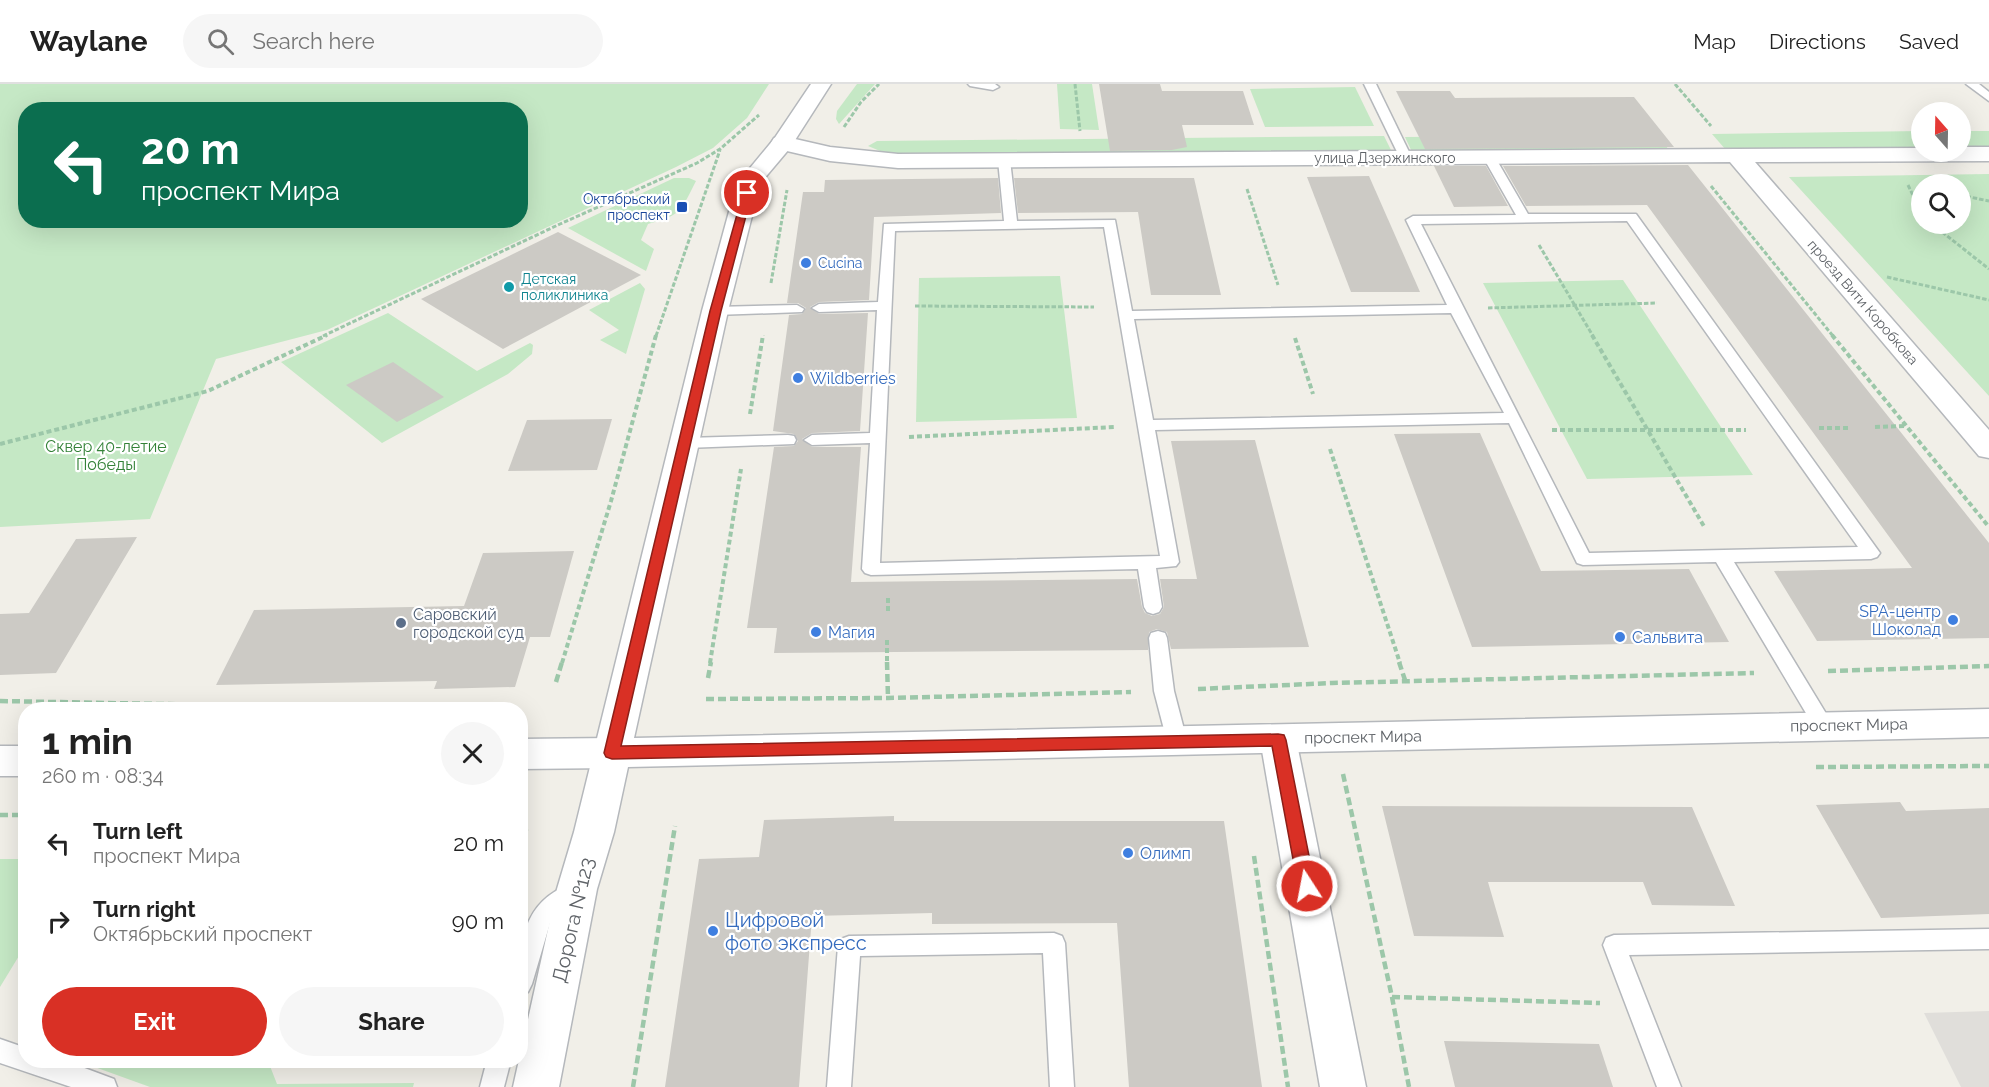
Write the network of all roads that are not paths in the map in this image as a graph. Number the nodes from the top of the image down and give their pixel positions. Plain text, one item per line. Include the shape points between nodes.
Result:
1 (821, 84) edge
2 (974, 84) edge
3 (1370, 84) edge
4 (1972, 84) edge
5 (993, 87) dead end
6 (1989, 98) edge
7 (782, 143) junction
8 (1989, 154) edge
9 (1737, 156) junction
10 (1489, 157) junction
11 (1406, 158) junction
12 (1004, 160) junction
13 (1524, 219) junction
14 (1011, 225) junction
15 (884, 306) junction
16 (819, 308) dead end
17 (797, 309) dead end
18 (1456, 309) junction
19 (716, 311) junction
20 (1126, 311) junction
21 (1517, 424) junction
22 (1146, 425) junction
23 (878, 438) junction
24 (788, 440) dead end
25 (812, 440) dead end
26 (686, 443) junction
27 (1989, 449) edge
28 (1722, 557) junction
29 (1146, 563) junction
30 (1153, 607) dead end
31 (1158, 638) dead end
32 (1989, 723) edge
33 (1823, 725) junction
34 (1278, 740) junction
35 (1177, 741) junction
36 (612, 753) junction
37 (528, 754) edge
38 (0, 761) edge
39 (18, 761) edge
40 (577, 890) junction
41 (1989, 939) edge
42 (528, 958) edge
43 (0, 1051) edge
44 (18, 1057) edge
45 (50, 1068) edge
46 (497, 1068) edge
47 (105, 1087) edge
48 (492, 1087) edge
49 (536, 1087) edge
50 (839, 1087) edge
51 (1062, 1087) edge
52 (1343, 1087) edge
53 (1669, 1087) edge

1 - 7 street
2 - 5 lane
3 - 11 lane
4 - 6 lane
7 - 12 street, улица Дзержинского via 830,154 898,161
7 - 19 street via 752,179
8 - 9 street, улица Дзержинского
9 - 10 street, улица Дзержинского
9 - 27 street, проезд Вити Коробкова
10 - 11 street, улица Дзержинского
10 - 13 lane
11 - 12 street, улица Дзержинского
12 - 14 lane
13 - 18 lane via 1413,220
13 - 28 lane via 1631,217 1870,553
14 - 15 lane via 889,227
14 - 20 lane via 1110,223
15 - 16 lane
15 - 23 lane
17 - 19 lane
18 - 20 lane
18 - 21 lane
19 - 26 street
20 - 22 lane
21 - 22 lane
21 - 28 lane via 1583,560
22 - 29 lane via 1170,562
23 - 25 lane
23 - 29 lane via 871,569
24 - 26 lane
26 - 36 street
28 - 33 lane
29 - 30 lane
31 - 35 lane via 1164,691
32 - 33 street, проспект Мира
33 - 34 street, проспект Мира
34 - 35 street, проспект Мира
34 - 52 street
35 - 36 street, проспект Мира
36 - 37 street, проспект Мира
36 - 40 street, Дорога №123
38 - 39 street
40 - 42 lane via 541,917
40 - 49 street, Дорога №123
41 - 53 lane via 1614,945
43 - 44 lane
45 - 47 lane
46 - 48 lane
50 - 51 lane via 849,946 1054,943

